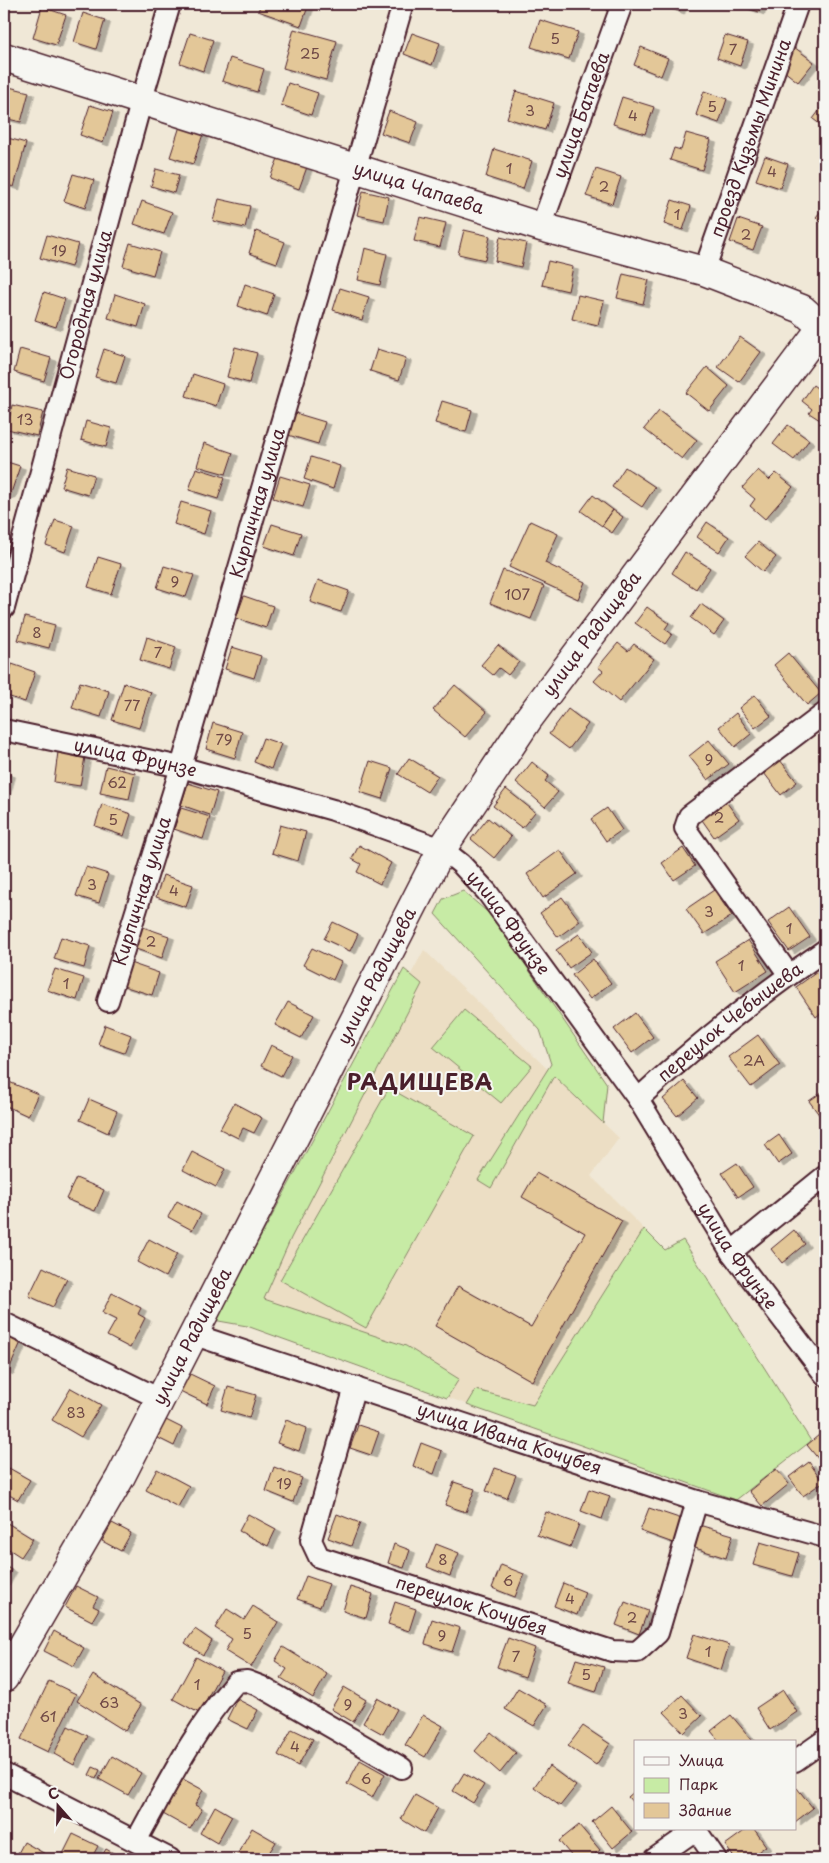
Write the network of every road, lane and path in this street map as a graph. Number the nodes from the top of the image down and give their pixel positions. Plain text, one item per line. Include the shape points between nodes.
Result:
1 (170, 4) edge
2 (403, 4) edge
3 (622, 4) edge
4 (798, 4) edge
5 (4, 57) edge
6 (142, 99) junction
7 (355, 168) junction
8 (541, 227) junction
9 (704, 271) junction
10 (824, 327) edge
11 (4, 608) edge
12 (825, 713) edge
13 (4, 730) edge
14 (181, 767) junction
15 (442, 849) junction
16 (825, 950) edge
17 (789, 974) junction
18 (108, 1001) dead end
19 (638, 1099) junction
20 (825, 1176) edge
21 (731, 1252) junction
22 (4, 1323) edge
23 (195, 1335) junction
24 (825, 1376) edge
25 (355, 1386) junction
26 (160, 1398) junction
27 (697, 1501) junction
28 (825, 1537) edge
29 (4, 1678) edge
30 (825, 1740) edge
31 (796, 1760) edge
32 (402, 1768) dead end
33 (4, 1774) edge
34 (697, 1830) edge
35 (136, 1841) junction
36 (170, 1859) edge
37 (654, 1859) edge
38 (716, 1859) edge

1 - 6 street, Огородная улица
2 - 7 street, Кирпичная улица
3 - 8 street, улица Батаева
4 - 9 street, проезд Кузьмы Минина
5 - 6 main road, улица Чапаева
6 - 7 main road, улица Чапаева
6 - 11 street, Огородная улица
7 - 8 main road, улица Чапаева
7 - 14 street, Кирпичная улица
8 - 9 main road, улица Чапаева
9 - 10 main road, улица Чапаева via 802,309
10 - 15 main road, улица Радищева via 529,718
12 - 17 street via 685,822 685,828
13 - 14 street, улица Фрунзе
14 - 15 street, улица Фрунзе via 332,810
14 - 18 street, Кирпичная улица
15 - 19 street, улица Фрунзе via 487,892
15 - 23 main road, улица Радищева
16 - 17 street, переулок Чебышева
17 - 19 street, переулок Чебышева via 695,1048
19 - 21 street, улица Фрунзе
20 - 21 street
21 - 24 street, улица Фрунзе
22 - 26 street
23 - 25 street, улица Ивана Кочубея
23 - 26 main road, улица Радищева
25 - 27 street, улица Ивана Кочубея
25 - 27 street, переулок Кочубея via 311,1540 319,1557 612,1651 637,1652 658,1633
26 - 29 main road, улица Радищева via 120,1478
27 - 28 street, улица Ивана Кочубея
30 - 31 street
32 - 35 street via 260,1686 247,1681 236,1682 197,1733
33 - 35 street
34 - 37 street
34 - 38 street
35 - 36 street

